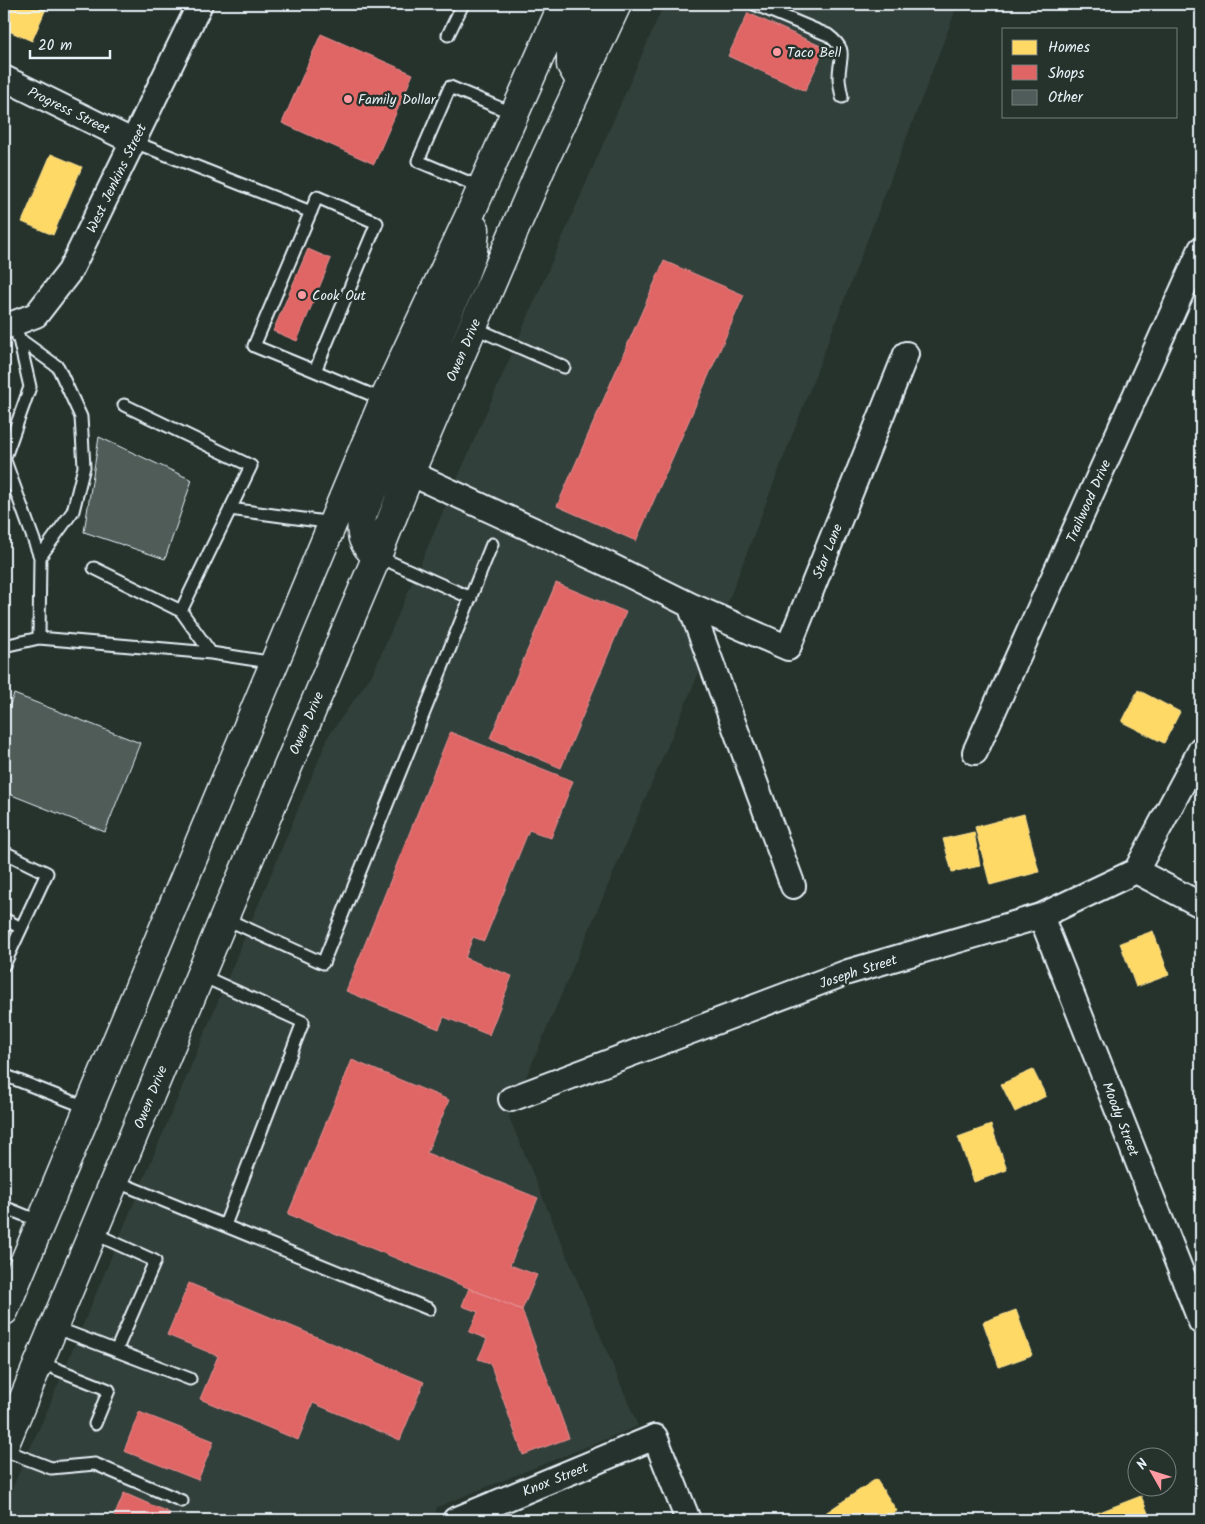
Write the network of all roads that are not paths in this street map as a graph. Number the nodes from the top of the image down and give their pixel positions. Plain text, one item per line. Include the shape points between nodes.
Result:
1 (200, 4) edge
2 (463, 4) edge
3 (563, 4) edge
4 (592, 4) edge
5 (617, 4) edge
6 (754, 4) edge
7 (448, 35) dead end
8 (4, 78) edge
9 (581, 82) junction
10 (842, 97) dead end
11 (514, 114) junction
12 (134, 142) junction
13 (477, 199) junction
14 (311, 212) junction
15 (1201, 249) edge
16 (473, 327) junction
17 (12, 329) edge
18 (906, 354) dead end
19 (564, 367) dead end
20 (315, 371) junction
21 (384, 400) junction
22 (124, 405) dead end
23 (4, 459) edge
24 (410, 473) junction
25 (230, 509) junction
26 (333, 523) junction
27 (492, 544) dead end
28 (377, 556) junction
29 (40, 557) junction
30 (94, 568) dead end
31 (471, 598) junction
32 (690, 605) junction
33 (181, 611) junction
34 (39, 638) junction
35 (4, 646) edge
36 (211, 653) junction
37 (275, 663) junction
38 (1201, 749) edge
39 (975, 752) dead end
40 (4, 852) edge
41 (1136, 871) junction
42 (793, 886) dead end
43 (1201, 905) edge
44 (1041, 916) junction
45 (224, 918) junction
46 (4, 919) edge
47 (22, 928) junction
48 (4, 965) edge
49 (200, 975) junction
50 (4, 1075) edge
51 (511, 1100) dead end
52 (89, 1108) junction
53 (116, 1180) junction
54 (4, 1207) edge
55 (41, 1222) junction
56 (225, 1225) junction
57 (93, 1233) junction
58 (429, 1309) dead end
59 (4, 1311) edge
60 (1201, 1322) edge
61 (54, 1327) junction
62 (116, 1351) junction
63 (39, 1362) junction
64 (190, 1379) dead end
65 (95, 1424) dead end
66 (4, 1446) edge
67 (4, 1450) edge
68 (182, 1501) dead end
69 (455, 1520) edge
70 (688, 1520) edge

1 - 12 street, West Jenkins Street
2 - 7 lane
3 - 11 highway
4 - 9 highway via 571,51 571,65
5 - 9 highway, Owen Drive
6 - 10 lane via 828,35 837,42 842,52 839,76
8 - 12 street, Progress Street
9 - 16 highway, Owen Drive
11 - 13 highway
11 - 13 lane via 450,87 418,161
12 - 14 lane
12 - 17 street, West Jenkins Street via 70,271 36,315
13 - 21 highway
13 - 28 highway via 473,251 362,516 364,542 368,550
14 - 20 lane via 254,346
14 - 20 lane via 317,198 377,223
15 - 39 street, Trailwood Drive
16 - 19 lane
16 - 24 highway, Owen Drive
17 - 23 lane via 30,387
17 - 29 lane via 58,367 81,417 84,467 72,511
18 - 32 street, Star Lane via 788,648
20 - 21 lane
21 - 26 highway
22 - 25 lane via 251,466
23 - 29 lane
24 - 28 highway, Owen Drive
24 - 32 street, Star Lane via 605,562
25 - 26 lane
25 - 33 lane
26 - 37 highway
27 - 31 lane
28 - 31 lane
28 - 45 highway, Owen Drive
29 - 34 lane
30 - 33 lane
31 - 45 lane via 323,963
32 - 42 street
33 - 36 lane
34 - 35 lane
34 - 36 lane
36 - 37 lane
37 - 52 highway
38 - 41 street
40 - 47 lane via 47,873
41 - 43 street
41 - 44 street, Joseph Street
44 - 51 street, Joseph Street via 848,972
44 - 60 street, Moody Street
45 - 49 highway, Owen Drive
46 - 47 lane
47 - 48 lane
49 - 53 highway, Owen Drive
49 - 56 lane via 304,1022
50 - 52 lane
52 - 55 highway
53 - 56 lane
53 - 57 highway, Owen Drive
54 - 55 lane
55 - 59 highway
56 - 58 lane
57 - 61 highway, Owen Drive
57 - 62 lane via 156,1261
61 - 62 lane
61 - 63 highway, Owen Drive
62 - 64 lane
63 - 65 lane via 108,1390
63 - 66 highway, Owen Drive
67 - 68 lane via 51,1468 95,1464
69 - 70 street, Knox Street via 655,1438

